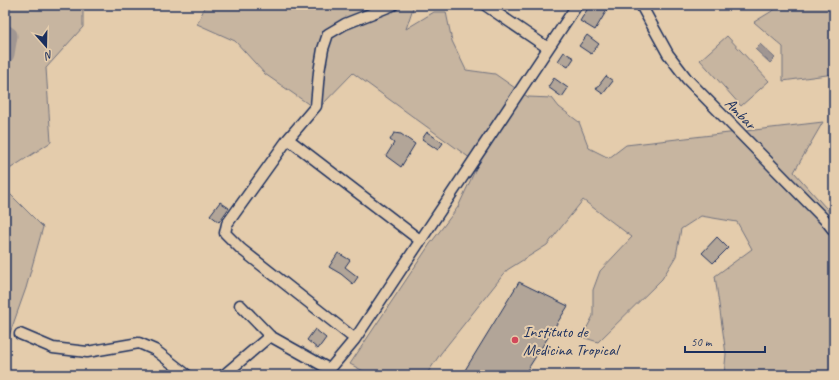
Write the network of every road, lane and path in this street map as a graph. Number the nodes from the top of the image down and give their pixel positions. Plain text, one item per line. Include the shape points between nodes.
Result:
1 (393, 5) edge
2 (486, 5) edge
3 (577, 5) edge
4 (641, 5) edge
5 (548, 48) junction
6 (288, 139) junction
7 (834, 231) edge
8 (421, 241) junction
9 (240, 305) dead end
10 (20, 334) dead end
11 (270, 336) junction
12 (355, 339) junction
13 (327, 372) edge
14 (187, 375) edge
15 (224, 375) edge

1 - 6 street via 345,24 328,34 319,72 316,106
2 - 5 street
3 - 5 street
4 - 7 street, Ambar via 668,54 687,79
5 - 8 street
6 - 8 street
6 - 12 street via 227,224 225,233 241,249
8 - 12 street
9 - 11 street
10 - 14 street via 53,348 87,352 139,343 155,350
11 - 13 street
11 - 15 street
12 - 13 street

